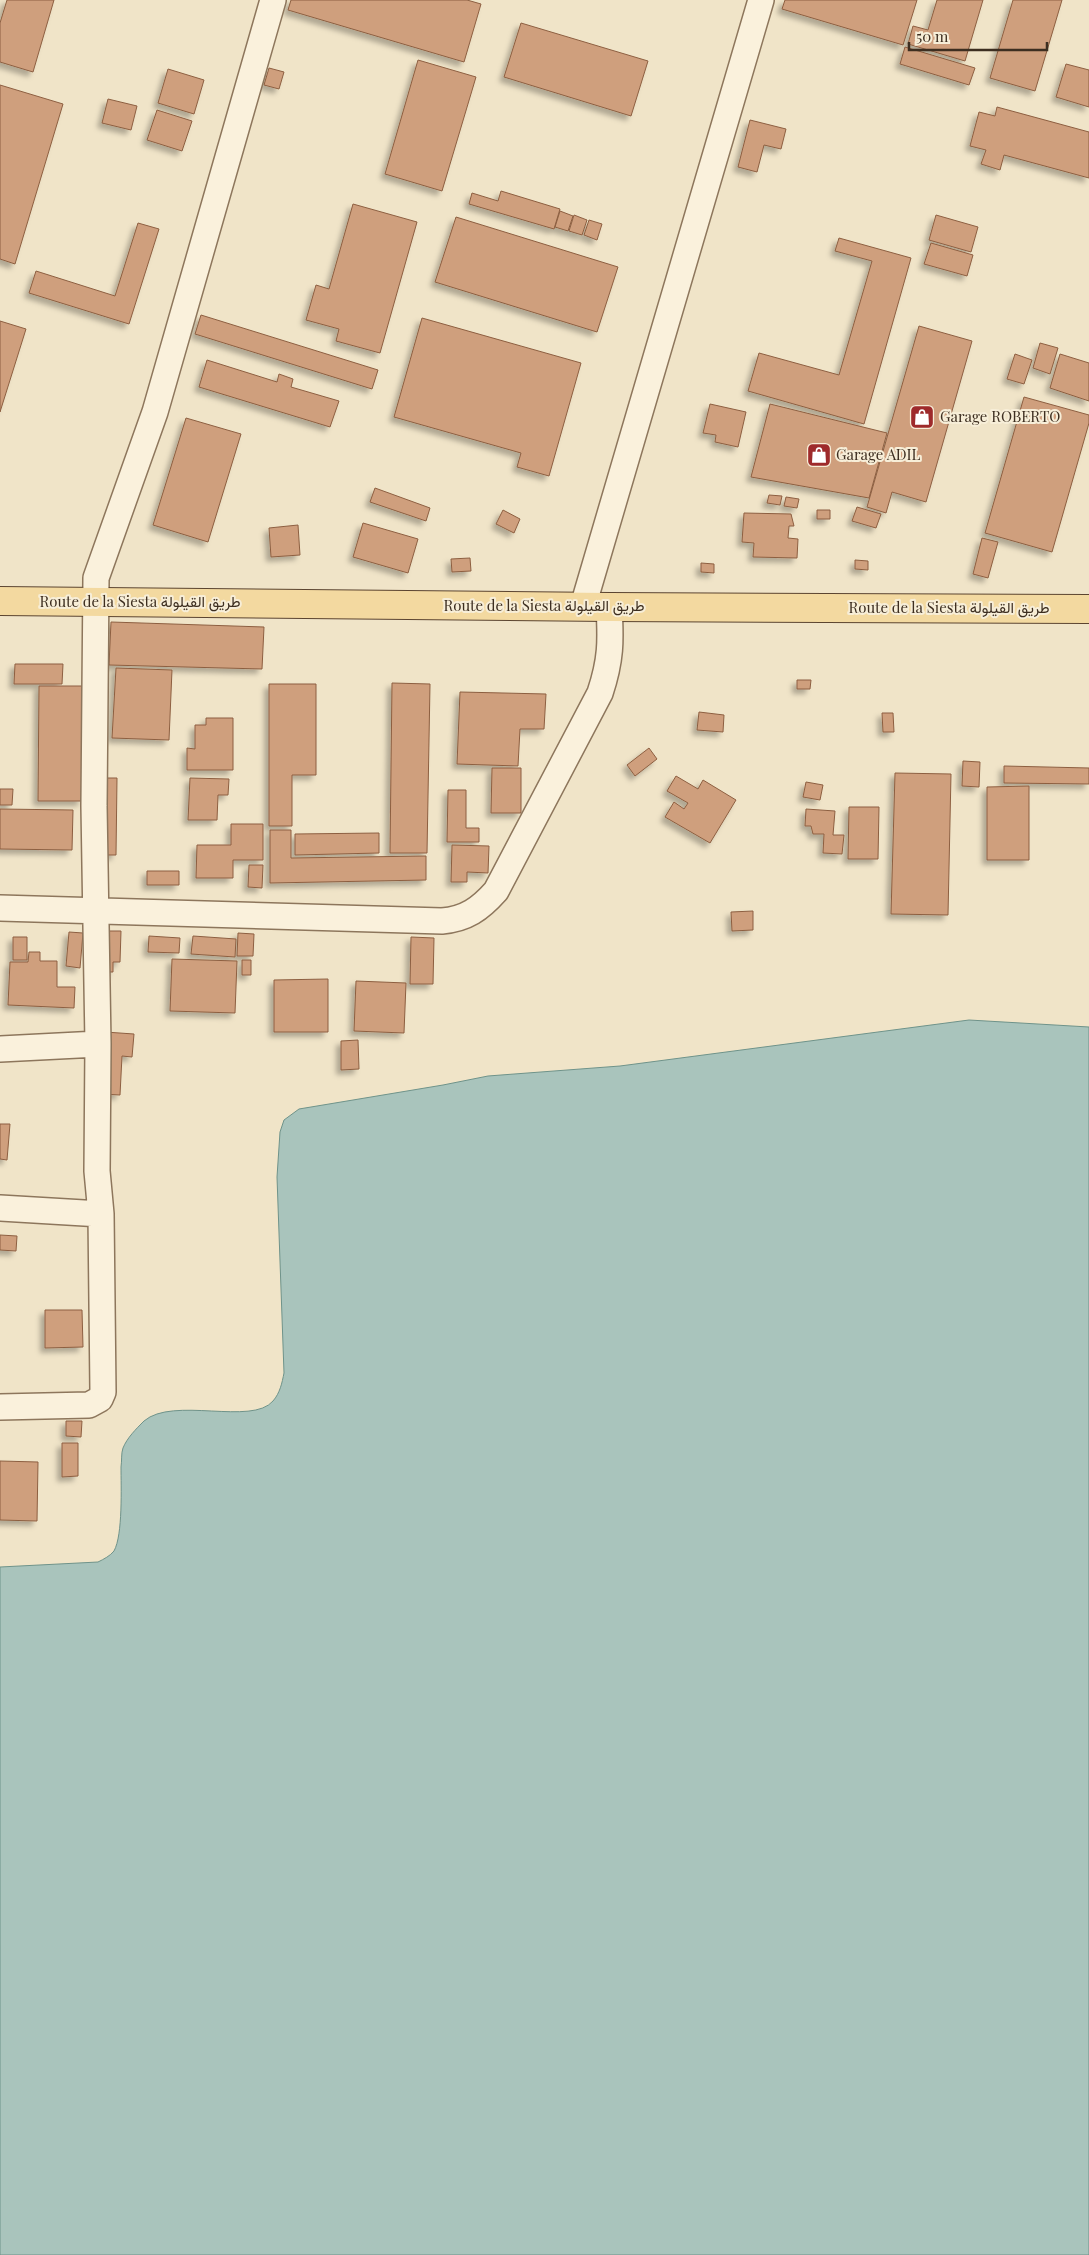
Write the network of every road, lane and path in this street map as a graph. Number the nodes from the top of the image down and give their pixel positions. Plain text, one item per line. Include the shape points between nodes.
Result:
1 (273, 0) edge
2 (761, 0) edge
3 (0, 601) edge
4 (95, 601) junction
5 (596, 606) junction
6 (1089, 609) edge
7 (0, 908) edge
8 (95, 910) junction
9 (98, 1044) junction
10 (0, 1049) edge
11 (0, 1208) edge
12 (101, 1214) junction
13 (0, 1408) edge

1 - 4 street via 155,412 96,578
2 - 5 street
3 - 4 main road, Route de la Siesta طريق القيلولة
4 - 5 main road, Route de la Siesta طريق القيلولة
4 - 8 street
5 - 6 main road, Route de la Siesta طريق القيلولة
5 - 8 street via 611,646 600,693 496,891 472,914 442,921
7 - 8 street
8 - 9 street
9 - 10 street
9 - 12 street via 97,1171
11 - 12 street
12 - 13 street via 103,1392 100,1399 89,1405

